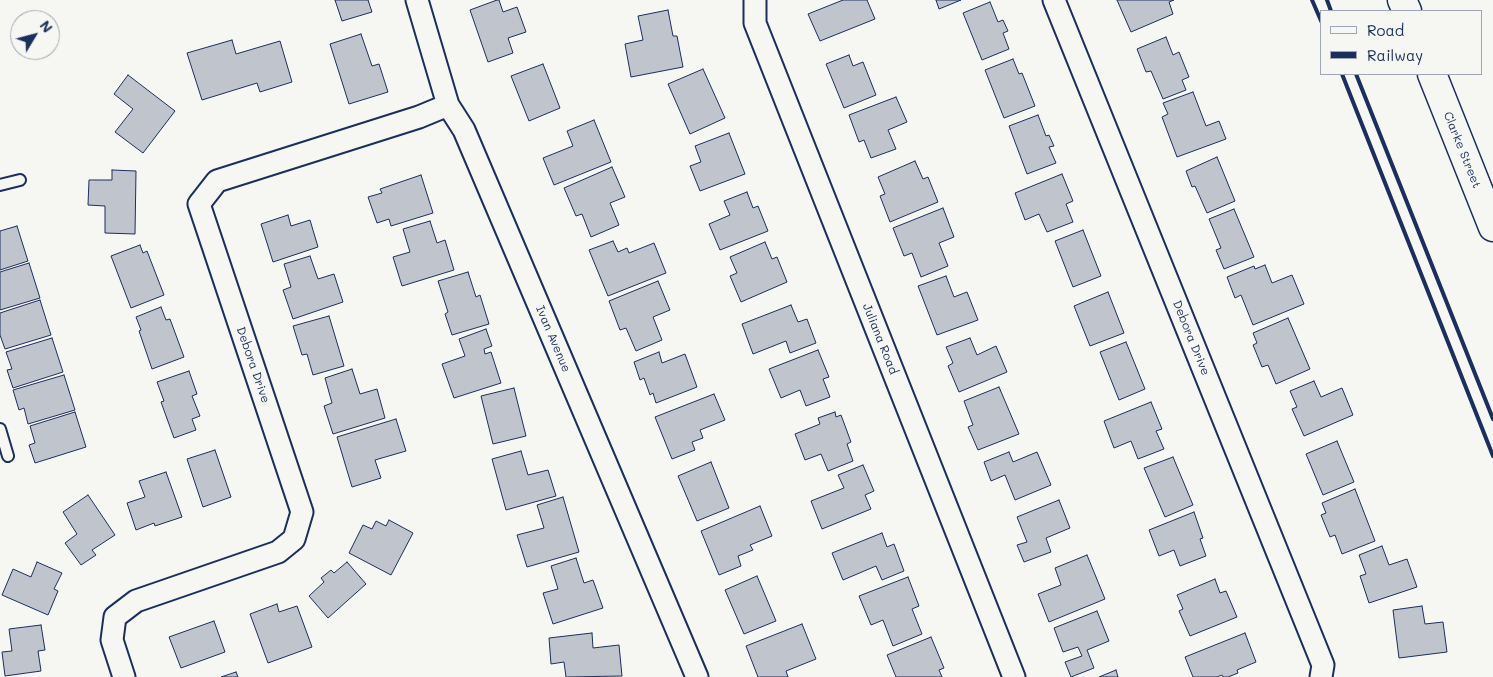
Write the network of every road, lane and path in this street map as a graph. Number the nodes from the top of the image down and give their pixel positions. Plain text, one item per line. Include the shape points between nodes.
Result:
1 (417, 0) edge
2 (755, 0) edge
3 (1054, 0) edge
4 (1432, 75) edge
5 (448, 105) junction
6 (20, 180) dead end
7 (0, 185) edge
8 (1493, 227) edge
9 (0, 429) edge
10 (8, 456) dead end
11 (124, 677) edge
12 (697, 677) edge
13 (1014, 677) edge
14 (1321, 677) edge

1 - 5 street, Ivan Avenue
2 - 13 street, Juliana Road via 755,23
3 - 14 street, Debora Drive via 1323,665
4 - 8 street, Clarke Street
5 - 11 street, Debora Drive via 217,181 199,204 302,512 294,539 278,552 136,601 115,617 112,640
5 - 12 street, Ivan Avenue via 464,130
6 - 7 lane
9 - 10 lane

